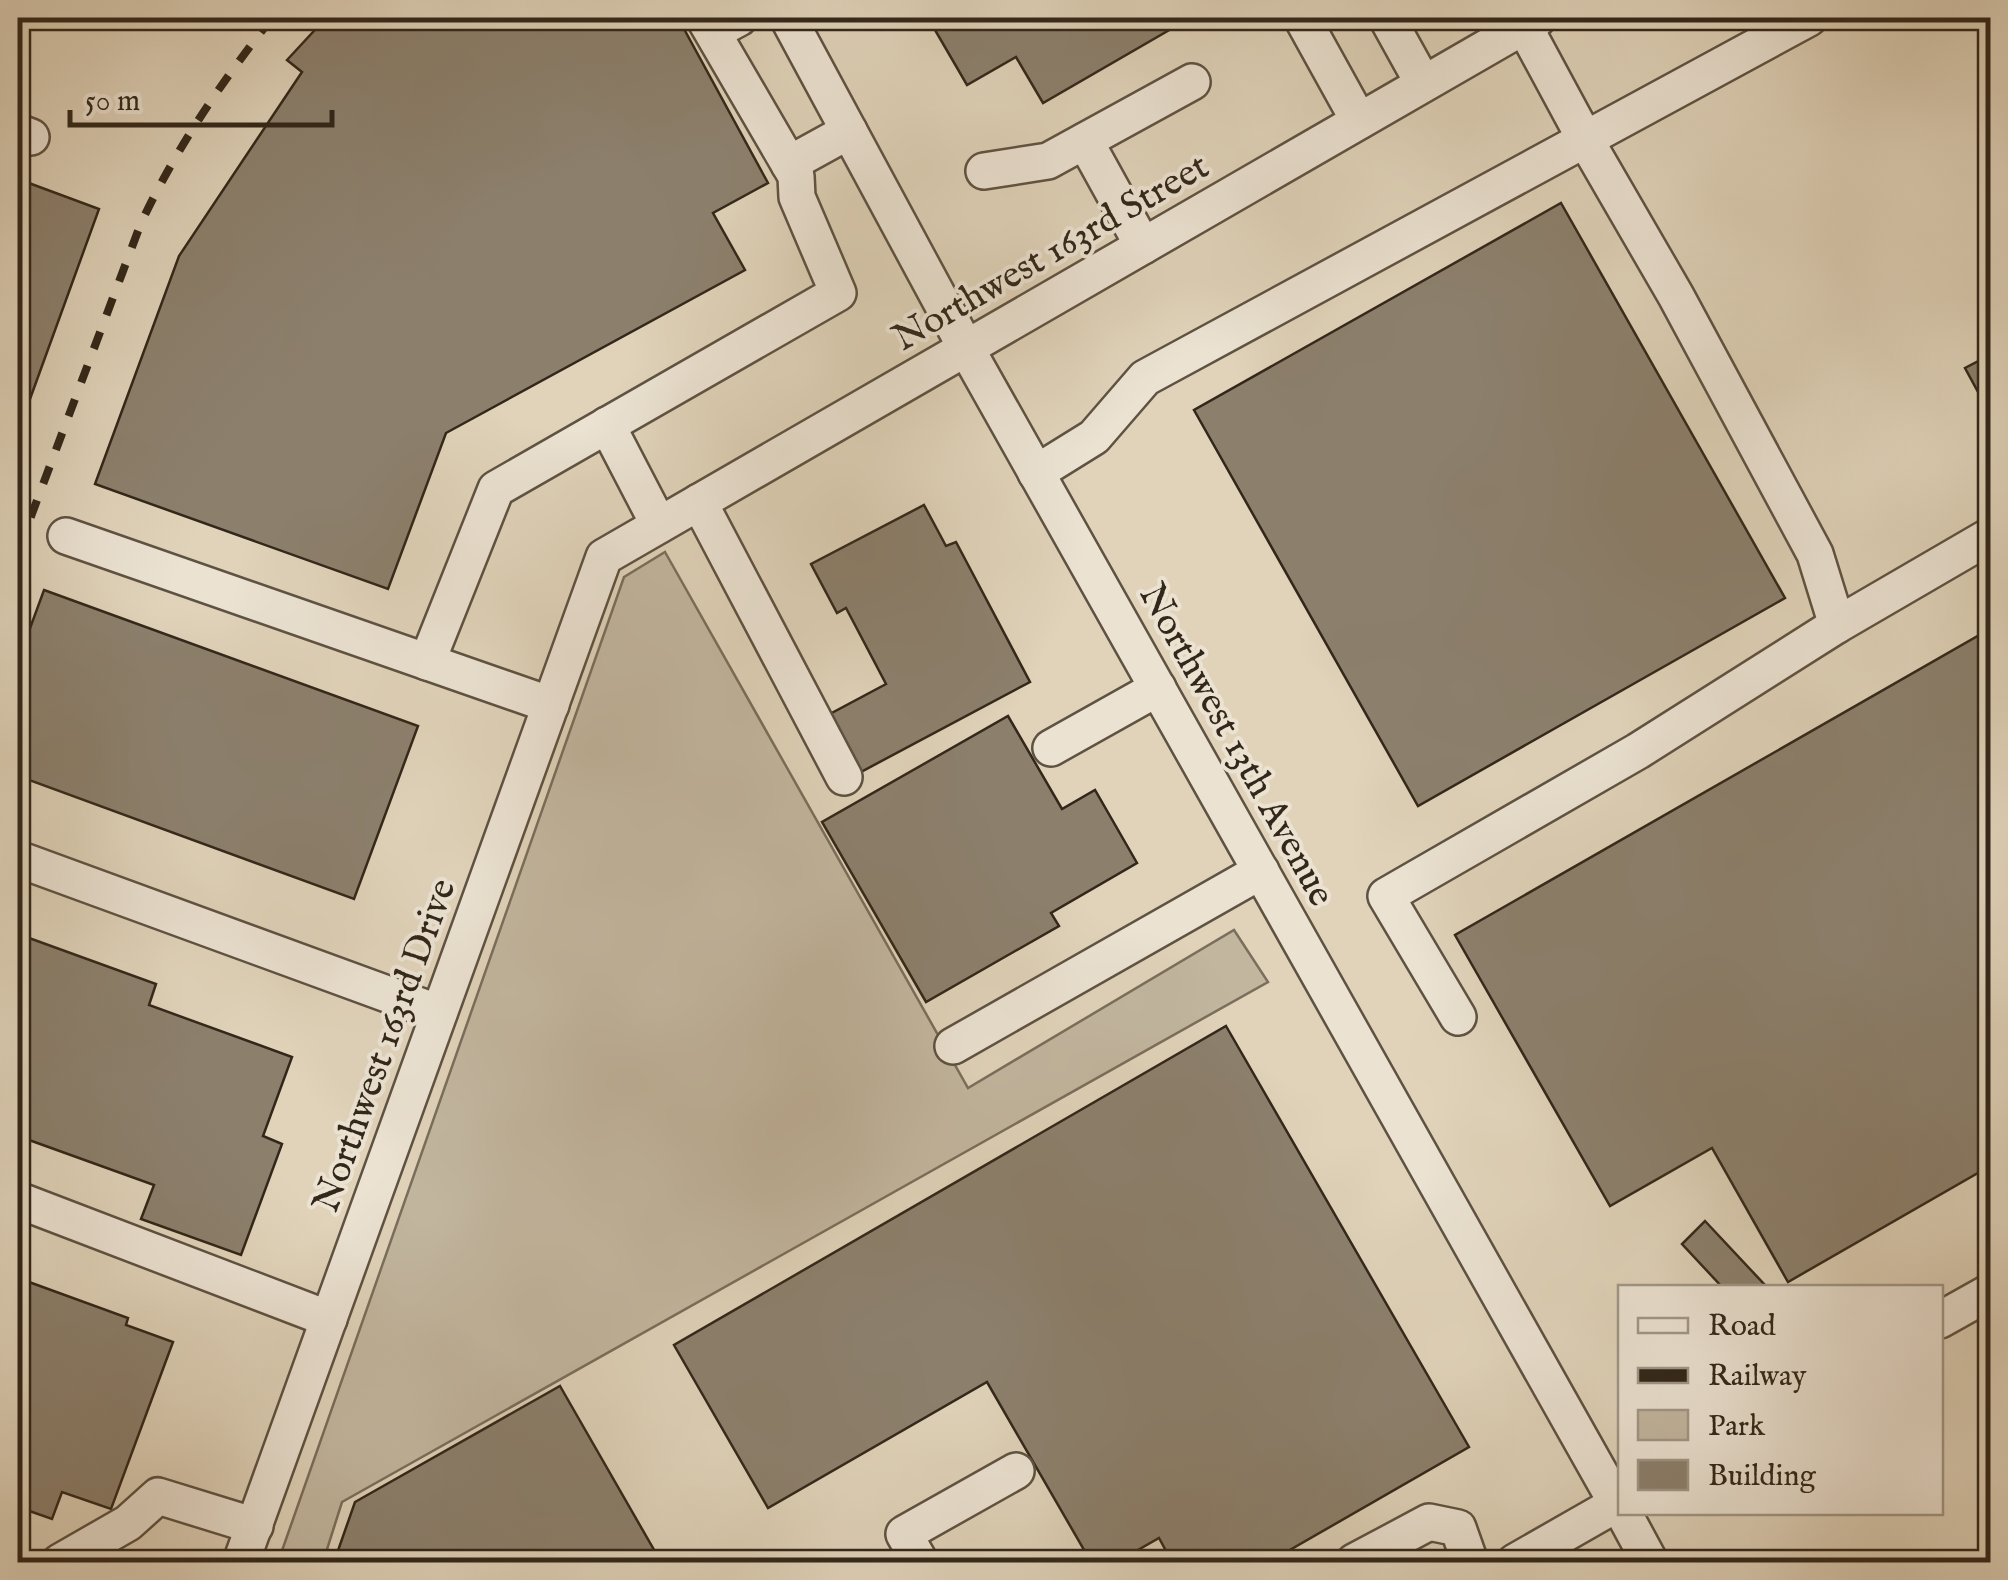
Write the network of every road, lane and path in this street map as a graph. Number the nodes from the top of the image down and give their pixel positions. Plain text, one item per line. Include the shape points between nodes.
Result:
1 (788, 18) edge
2 (1302, 18) edge
3 (1386, 18) edge
4 (1808, 18) edge
5 (719, 22) edge
6 (1531, 22) edge
7 (1192, 82) dead end
8 (1424, 84) junction
9 (1359, 121) junction
10 (849, 131) junction
11 (1585, 139) junction
12 (1085, 141) junction
13 (789, 164) junction
14 (984, 172) dead end
15 (1143, 246) junction
16 (966, 348) junction
17 (607, 425) junction
18 (1036, 473) junction
19 (699, 502) junction
20 (659, 525) junction
21 (66, 536) dead end
22 (1990, 536) edge
23 (604, 557) joint
24 (1837, 625) junction
25 (427, 662) junction
26 (1158, 688) junction
27 (551, 705) junction
28 (1051, 748) dead end
29 (844, 777) dead end
30 (18, 859) edge
31 (1261, 871) junction
32 (439, 1013) junction
33 (1458, 1018) dead end
34 (952, 1046) dead end
35 (18, 1200) edge
36 (1990, 1292) edge
37 (1943, 1318) edge
38 (329, 1319) junction
39 (1016, 1471) dead end
40 (1618, 1503) edge
41 (1618, 1508) edge
42 (1624, 1515) edge
43 (254, 1526) junction
44 (60, 1562) edge
45 (241, 1562) edge
46 (920, 1562) edge
47 (1354, 1562) edge
48 (1470, 1562) edge
49 (1515, 1562) edge
50 (1650, 1562) edge

1 - 10 street, Northwest 13th Avenue
2 - 9 street
3 - 8 street
4 - 11 street
5 - 13 street
6 - 8 street, Northwest 163rd Street
6 - 11 street
7 - 12 street
8 - 9 street, Northwest 163rd Street
9 - 15 street, Northwest 163rd Street
10 - 13 street
10 - 16 street, Northwest 13th Avenue
11 - 18 street via 1145,378 1094,437
11 - 24 street via 1815,554
12 - 14 street via 1048,161
12 - 15 street
13 - 17 street via 838,293
15 - 16 street, Northwest 163rd Street
16 - 18 street, Northwest 13th Avenue
16 - 19 street, Northwest 163rd Street
17 - 20 street
17 - 25 street via 496,488
18 - 26 street, Northwest 13th Avenue
19 - 20 street, Northwest 163rd Street
19 - 29 street
20 - 23 street, Northwest 163rd Street
21 - 25 street
22 - 24 street
23 - 27 street, Northwest 163rd Drive
24 - 33 street via 1638,751 1386,896
25 - 27 street
26 - 28 street
26 - 31 street, Northwest 13th Avenue
27 - 32 street, Northwest 163rd Drive
30 - 32 street
31 - 34 street
31 - 40 street, Northwest 13th Avenue
32 - 38 street, Northwest 163rd Drive
35 - 38 street
36 - 37 street
38 - 43 street, Northwest 163rd Drive
39 - 46 street via 904,1534
41 - 49 street
42 - 50 street, Northwest 13th Avenue
43 - 44 street via 158,1496 128,1523
43 - 45 street, Northwest 163rd Drive
47 - 48 street via 1429,1522 1458,1528

